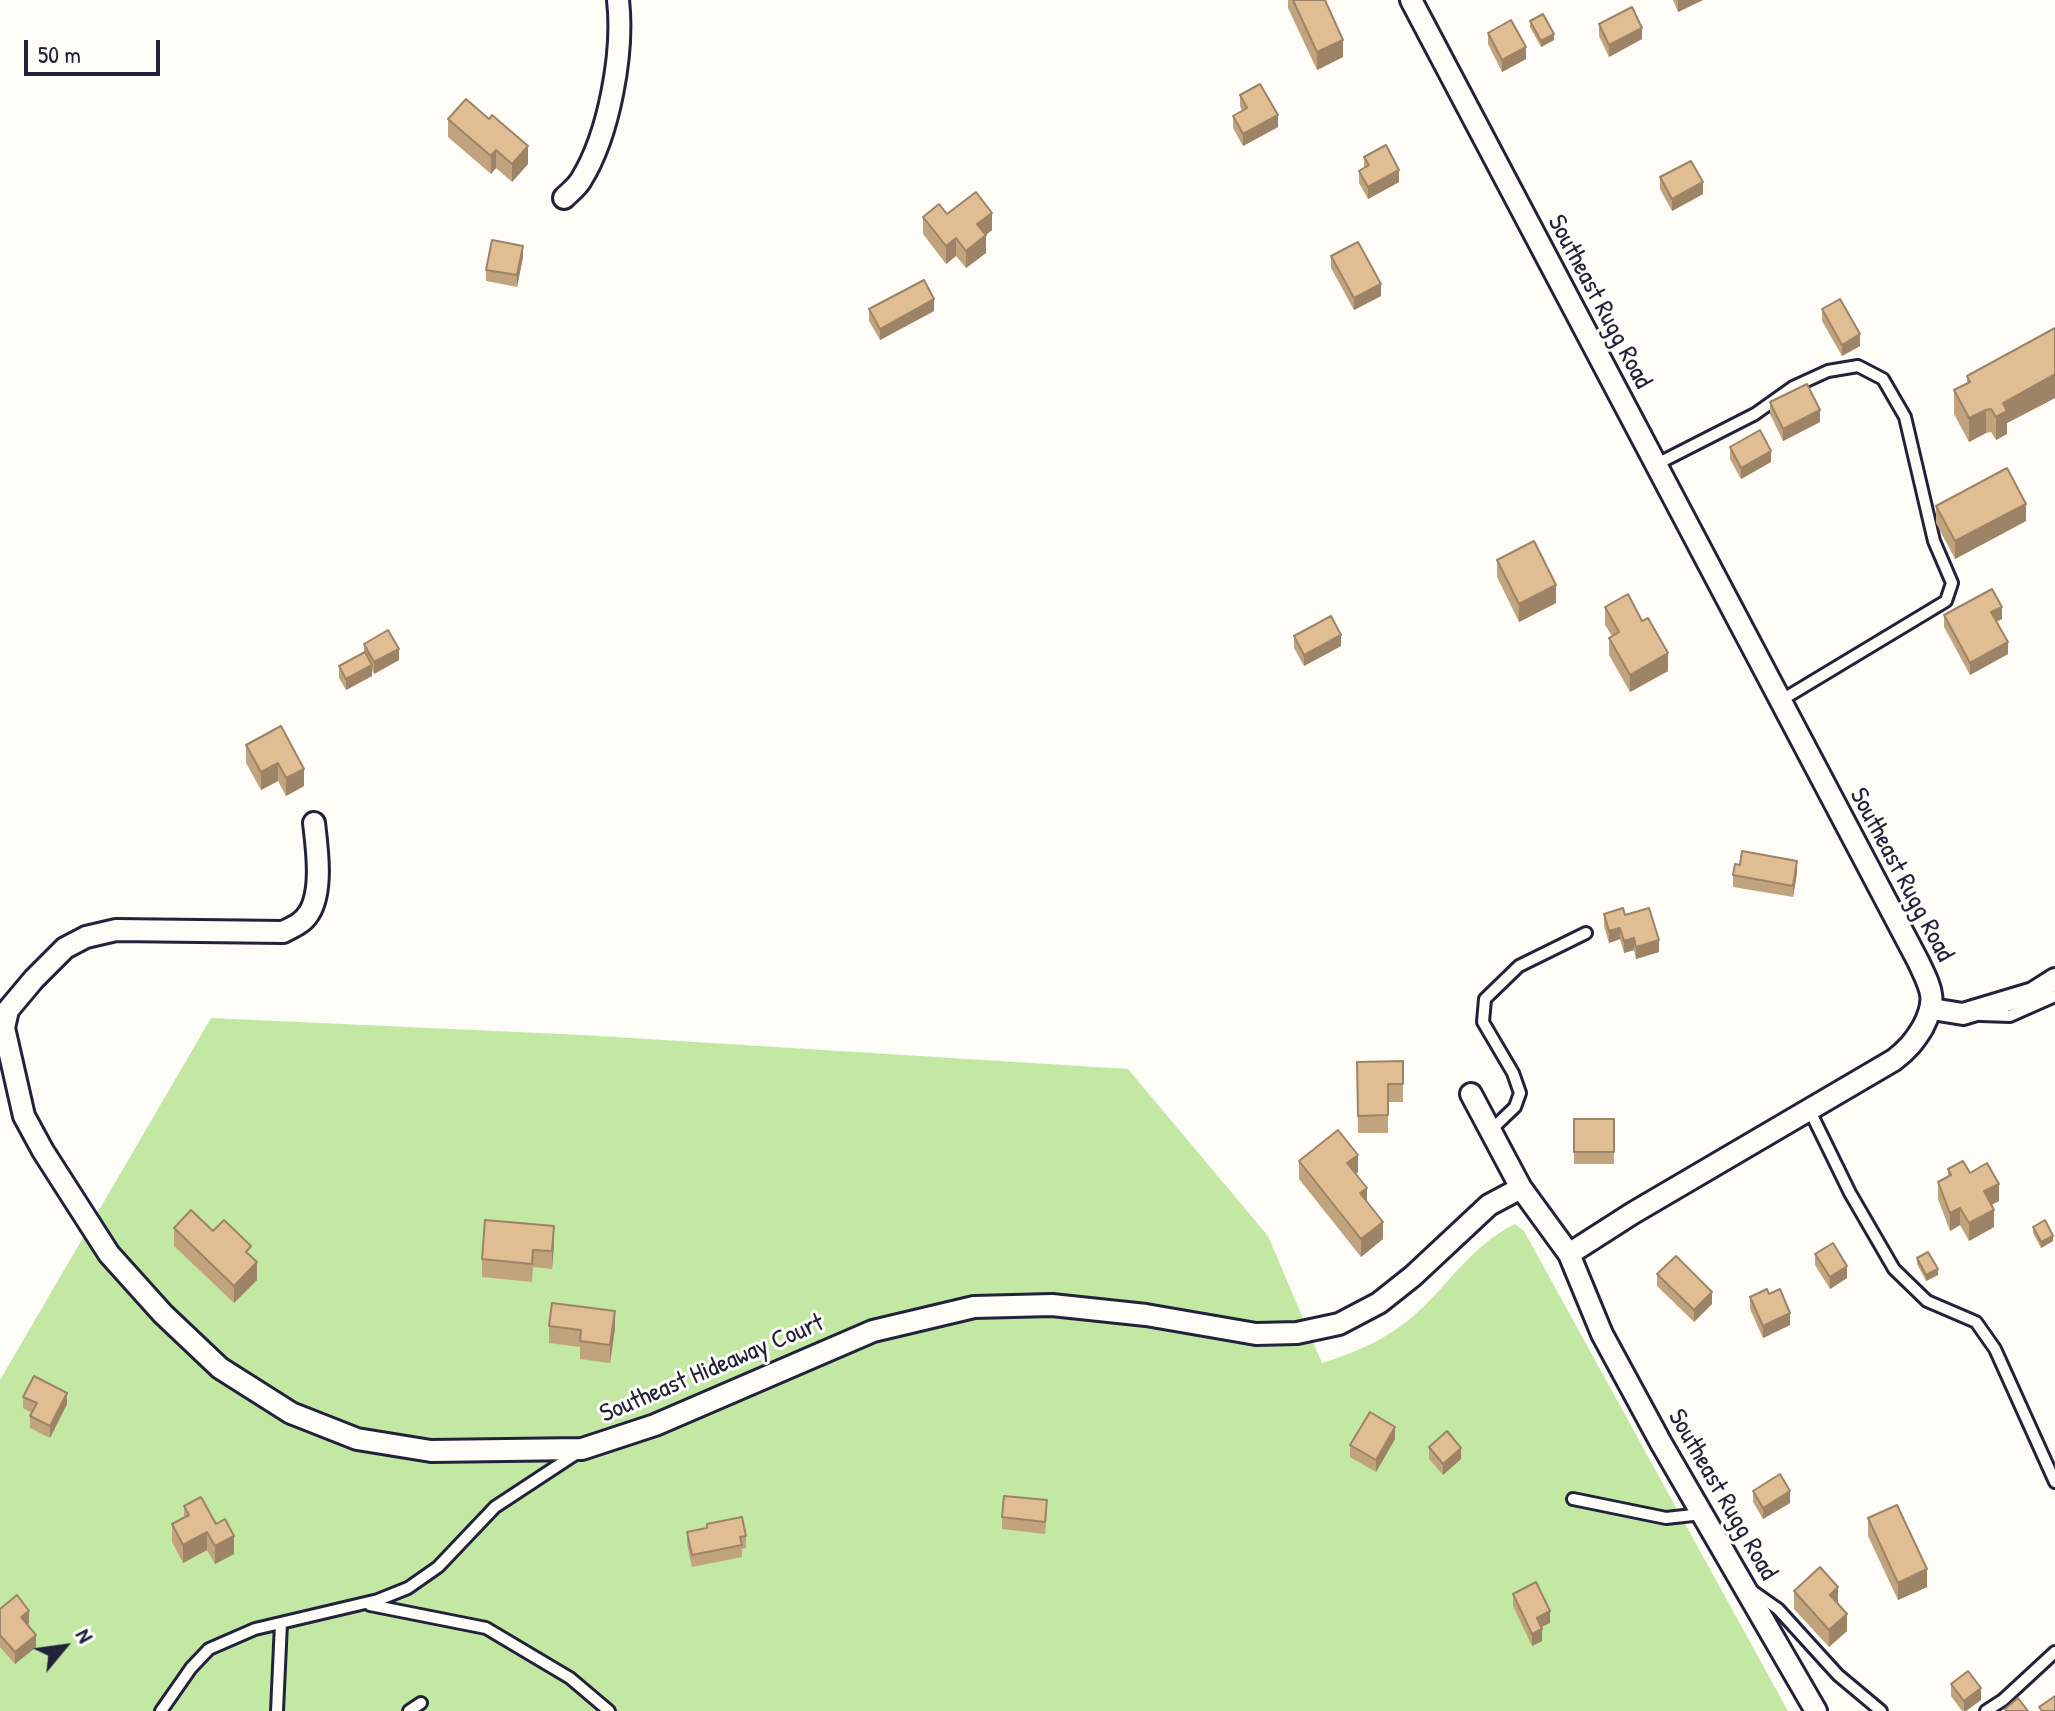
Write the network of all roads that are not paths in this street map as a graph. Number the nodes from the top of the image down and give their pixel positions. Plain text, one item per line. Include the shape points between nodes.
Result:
1 (618, 0) edge
2 (1411, 0) edge
3 (564, 198) dead end
4 (1655, 465) junction
5 (1780, 701) junction
6 (314, 823) dead end
7 (1586, 933) dead end
8 (2055, 979) edge
9 (2055, 996) edge
10 (1932, 1009) junction
11 (1963, 1014) junction
12 (1471, 1094) dead end
13 (1809, 1109) junction
14 (1491, 1130) junction
15 (1521, 1188) junction
16 (1569, 1254) junction
17 (582, 1449) junction
18 (2055, 1482) edge
19 (1573, 1499) dead end
20 (1702, 1514) junction
21 (1743, 1584) junction
22 (364, 1604) junction
23 (281, 1623) junction
24 (2055, 1652) edge
25 (421, 1703) dead end
26 (161, 1711) edge
27 (277, 1711) edge
28 (409, 1711) edge
29 (609, 1711) edge
30 (1816, 1711) edge
31 (1881, 1711) edge
32 (1986, 1711) edge

1 - 3 street via 619,45 597,147 580,182
2 - 4 street, Southeast Rugg Road
4 - 5 street, Southeast Rugg Road
4 - 5 lane via 1828,371 1858,366 1883,379 1905,417 1934,541 1952,583 1946,601
5 - 10 street, Southeast Rugg Road via 1918,961
6 - 17 street, Southeast Hideaway Court via 317,882 311,911 297,925 283,932 116,930 65,948 34,979 8,1010 4,1028 24,1116 109,1254 196,1347 261,1397 323,1427 393,1446 471,1452
7 - 14 lane via 1519,966 1485,999 1483,1022 1520,1093 1515,1107
8 - 11 street via 2033,993
9 - 11 lane via 2010,1016
10 - 11 street
10 - 13 street via 1912,1047
12 - 14 street, Southeast Rugg Road
13 - 16 street
13 - 18 lane via 1894,1269 1927,1301 1976,1322 1995,1349
14 - 15 street, Southeast Rugg Road
15 - 16 street, Southeast Rugg Road
15 - 17 street, Southeast Hideaway Court via 1489,1205 1379,1303 1339,1324 1256,1334 1052,1305 974,1307 873,1331 655,1425
16 - 20 street, Southeast Rugg Road via 1602,1334
17 - 22 lane via 495,1507 438,1567 408,1588
19 - 20 lane via 1666,1518
20 - 21 street, Southeast Rugg Road
21 - 30 street, Southeast Rugg Road
21 - 31 lane via 1778,1609 1838,1675
22 - 23 lane
22 - 29 lane via 486,1628 570,1678
23 - 26 lane via 209,1649
23 - 27 lane
24 - 32 lane
25 - 28 lane

